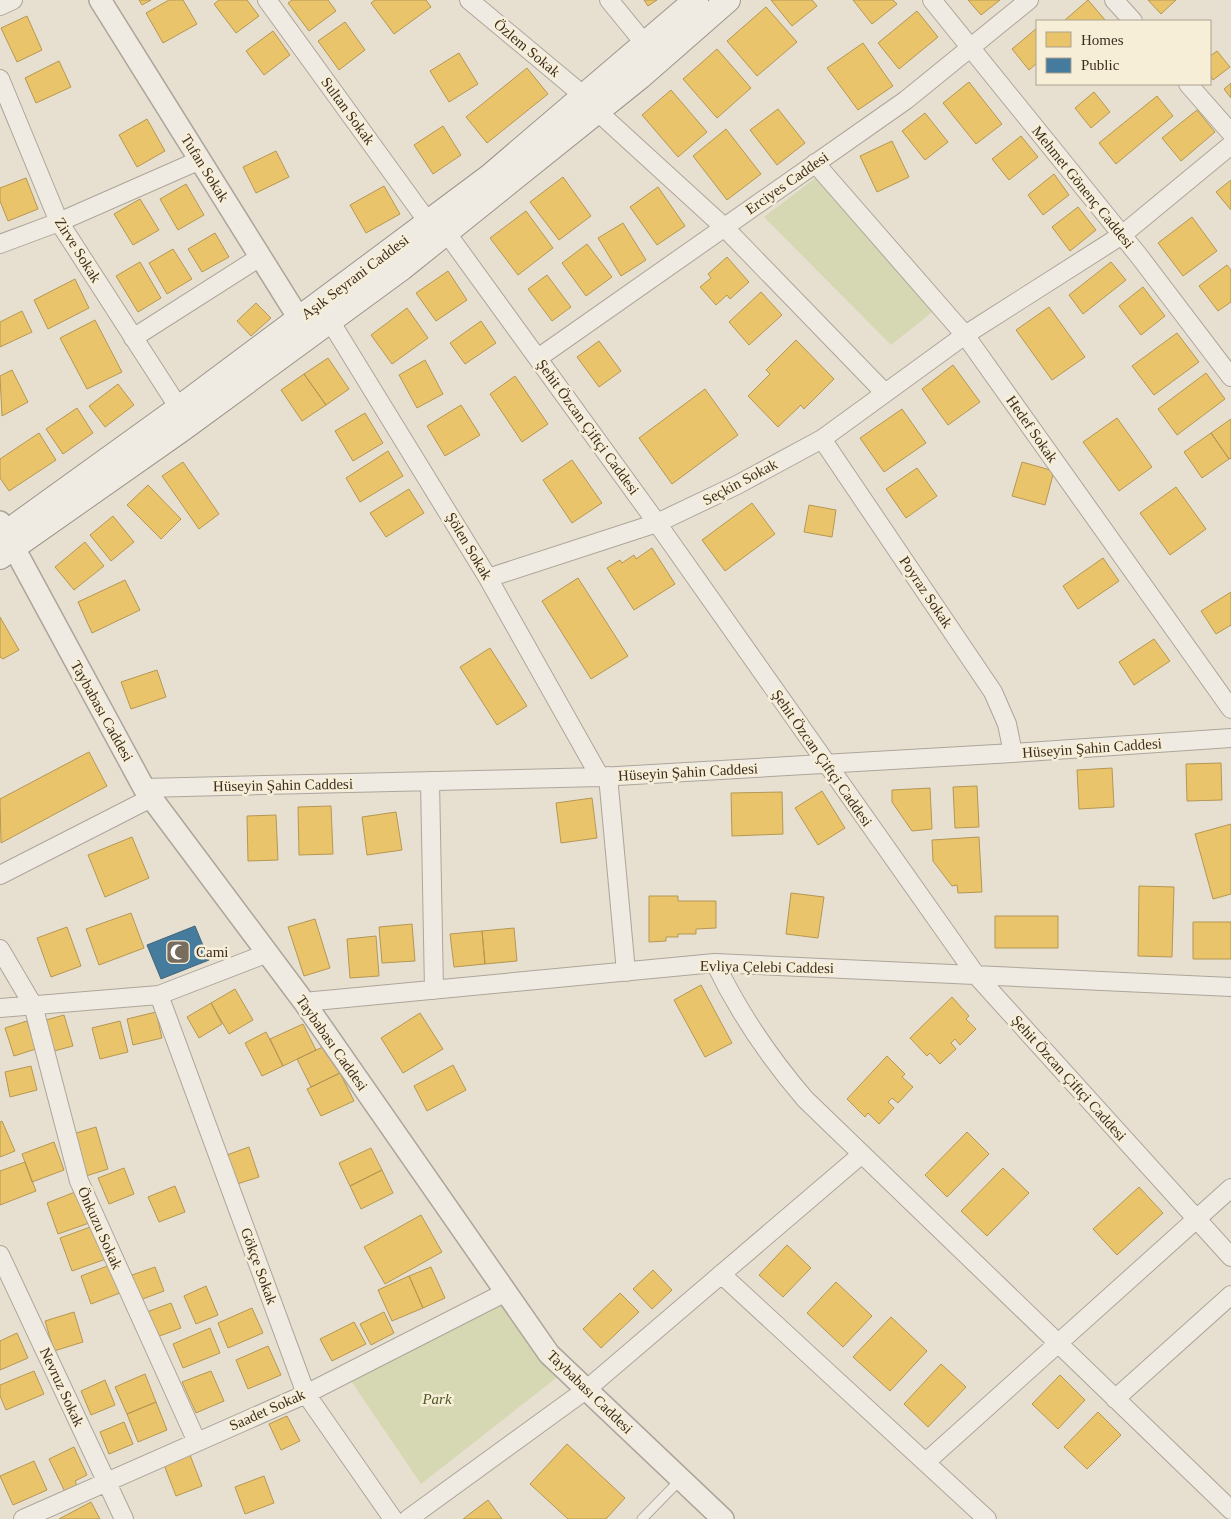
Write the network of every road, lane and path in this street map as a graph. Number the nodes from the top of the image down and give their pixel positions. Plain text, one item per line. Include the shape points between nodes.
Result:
1 (13, 0) edge
2 (100, 0) edge
3 (267, 0) edge
4 (469, 0) edge
5 (609, 0) edge
6 (696, 0) edge
7 (728, 0) edge
8 (932, 0) edge
9 (1029, 0) edge
10 (1114, 0) edge
11 (0, 6) edge
12 (1132, 20) edge
13 (645, 44) junction
14 (970, 48) junction
15 (0, 79) edge
16 (1189, 85) edge
17 (590, 104) junction
18 (1231, 133) edge
19 (1231, 145) edge
20 (200, 160) junction
21 (816, 163) junction
22 (59, 222) junction
23 (437, 227) junction
24 (724, 227) junction
25 (1122, 235) junction
26 (0, 244) edge
27 (260, 257) junction
28 (325, 312) junction
29 (304, 327) junction
30 (965, 335) junction
31 (133, 338) junction
32 (538, 358) junction
33 (1231, 377) edge
34 (884, 392) junction
35 (179, 408) junction
36 (822, 439) junction
37 (658, 523) junction
38 (4, 540) edge
39 (488, 578) junction
40 (1231, 709) edge
41 (1231, 738) edge
42 (1013, 754) junction
43 (827, 764) junction
44 (604, 777) junction
45 (430, 781) junction
46 (148, 793) junction
47 (0, 876) edge
48 (0, 949) edge
49 (268, 953) junction
50 (715, 963) junction
51 (626, 972) junction
52 (976, 975) junction
53 (1231, 987) edge
54 (434, 990) junction
55 (159, 995) junction
56 (304, 1002) junction
57 (33, 1005) junction
58 (0, 1008) edge
59 (862, 1154) junction
60 (1231, 1188) edge
61 (1196, 1219) junction
62 (1231, 1257) edge
63 (1, 1261) edge
64 (721, 1274) junction
65 (506, 1292) junction
66 (1231, 1294) edge
67 (1058, 1344) junction
68 (587, 1389) junction
69 (306, 1394) junction
70 (1115, 1399) junction
71 (197, 1442) junction
72 (926, 1462) junction
73 (681, 1479) junction
74 (107, 1482) junction
75 (1231, 1510) edge
76 (23, 1519) edge
77 (124, 1519) edge
78 (393, 1519) edge
79 (408, 1519) edge
80 (642, 1519) edge
81 (723, 1519) edge
82 (987, 1519) edge

1 - 11 street
2 - 20 street, Tufan Sokak
3 - 23 street, Sultan Sokak
4 - 17 street, Özlem Sokak
5 - 13 street
6 - 13 main road, Aşık Seyrani Caddesi
7 - 17 main road
8 - 14 street, Mehmet Gönenç Caddesi
9 - 14 street, Erciyes Caddesi
10 - 12 street
13 - 17 main road, Aşık Seyrani Caddesi
14 - 21 street, Erciyes Caddesi via 906,100
14 - 25 street, Mehmet Gönenç Caddesi
15 - 22 street, Zirve Sokak
16 - 18 street
17 - 23 main road, Aşık Seyrani Caddesi via 490,176
17 - 24 street, Özlem Sokak
19 - 25 street, Seçkin Sokak
20 - 22 street
20 - 27 street, Tufan Sokak
21 - 24 street, Erciyes Caddesi
21 - 30 street, Hedef Sokak
22 - 26 street
22 - 31 street, Zirve Sokak
23 - 28 main road, Aşık Seyrani Caddesi
23 - 32 street, Şehit Özcan Çiftçi Caddesi
24 - 32 street, Erciyes Caddesi
24 - 34 street, Özlem Sokak
25 - 30 street, Seçkin Sokak
25 - 33 street, Mehmet Gönenç Caddesi
27 - 29 street, Tufan Sokak
27 - 31 street
28 - 29 main road, Aşık Seyrani Caddesi
28 - 39 street, Şölen Sokak
29 - 35 main road, Aşık Seyrani Caddesi
29 - 38 main road
30 - 34 street, Seçkin Sokak
30 - 40 street, Hedef Sokak
31 - 35 street, Zirve Sokak
32 - 37 street, Şehit Özcan Çiftçi Caddesi
34 - 36 street, Seçkin Sokak
35 - 38 main road, Aşık Seyrani Caddesi
36 - 37 street, Seçkin Sokak
36 - 42 street, Poyraz Sokak via 993,692 1007,724
37 - 39 street, Seçkin Sokak
37 - 43 street, Şehit Özcan Çiftçi Caddesi
38 - 46 street, Taybabası Caddesi
39 - 44 street, Şölen Sokak
41 - 42 street, Hüseyin Şahin Caddesi
42 - 43 street, Hüseyin Şahin Caddesi
43 - 44 street, Hüseyin Şahin Caddesi
43 - 52 street, Şehit Özcan Çiftçi Caddesi
44 - 45 street, Hüseyin Şahin Caddesi
44 - 51 street
45 - 46 street, Hüseyin Şahin Caddesi
45 - 54 street
46 - 47 street
46 - 49 street, Taybabası Caddesi
48 - 57 street, Önkuzu Sokak
49 - 55 street
49 - 56 street, Taybabası Caddesi
50 - 51 street, Evliya Çelebi Caddesi
50 - 52 street, Evliya Çelebi Caddesi
50 - 59 street via 743,1018 782,1072
51 - 54 street, Evliya Çelebi Caddesi
52 - 53 street, Evliya Çelebi Caddesi
52 - 61 street, Şehit Özcan Çiftçi Caddesi
54 - 56 street, Evliya Çelebi Caddesi
55 - 57 street
55 - 69 street, Gökçe Sokak
56 - 65 street, Taybabası Caddesi
57 - 58 street
57 - 71 street, Önkuzu Sokak via 79,1181
59 - 64 street
59 - 67 street
60 - 61 street
61 - 62 street, Şehit Özcan Çiftçi Caddesi
61 - 67 street
63 - 74 street, Nevruz Sokak
64 - 68 street
64 - 72 street
65 - 68 street, Taybabası Caddesi via 550,1354
65 - 69 street, Saadet Sokak
66 - 70 street
67 - 70 street
67 - 72 street
68 - 73 street, Taybabası Caddesi
68 - 79 street
69 - 71 street, Saadet Sokak
69 - 78 street, Gökçe Sokak
70 - 75 street
71 - 74 street, Saadet Sokak
72 - 82 street
73 - 80 lane
73 - 81 street, Taybabası Caddesi
74 - 76 street, Saadet Sokak
74 - 77 street, Nevruz Sokak

